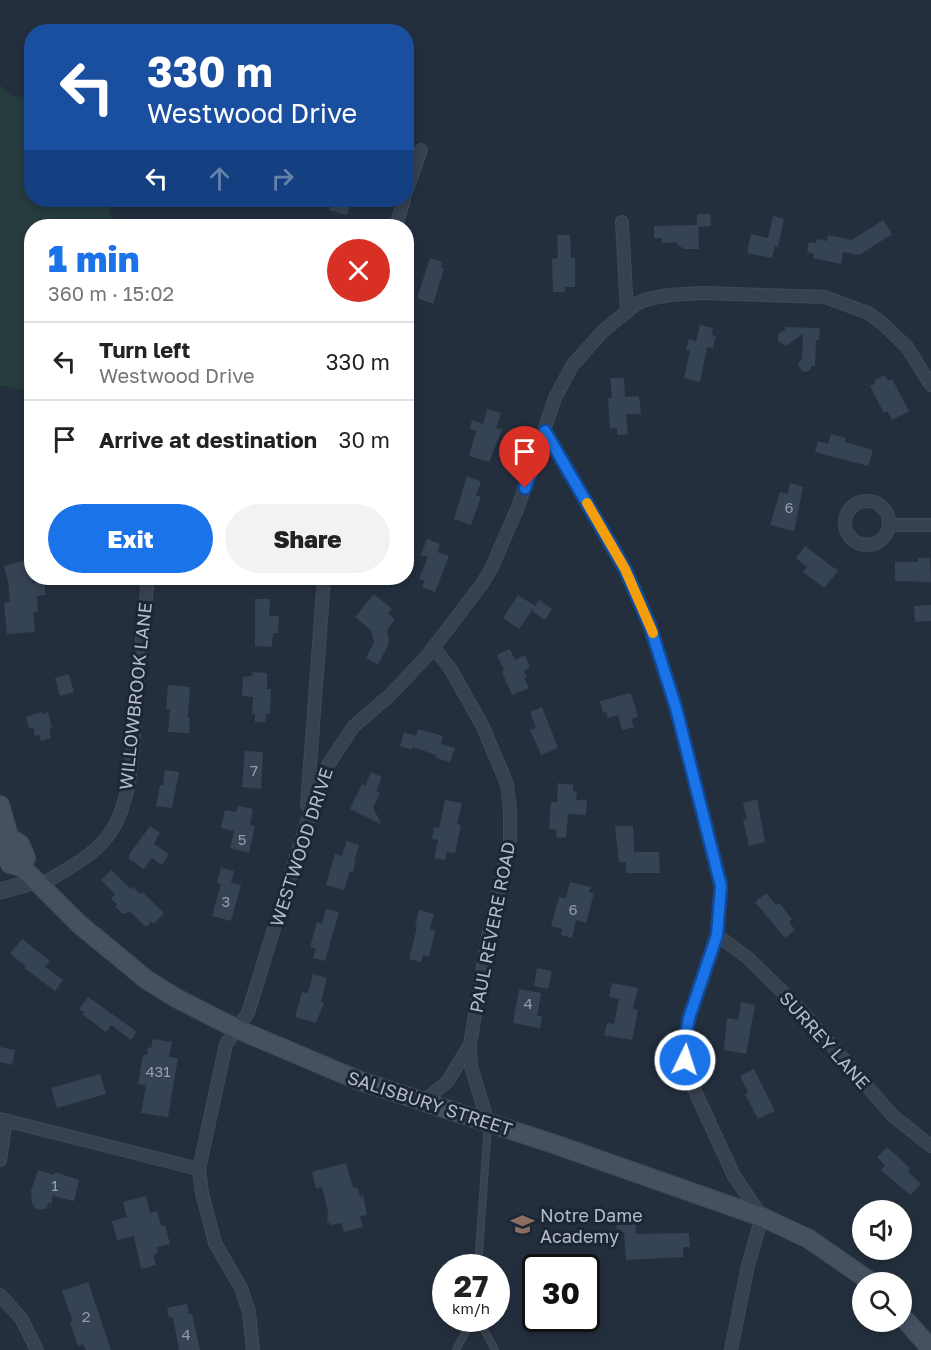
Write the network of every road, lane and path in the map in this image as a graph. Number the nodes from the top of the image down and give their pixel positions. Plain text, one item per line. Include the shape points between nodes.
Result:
1 (421, 150) dead end
2 (414, 170) edge
3 (622, 222) dead end
4 (627, 312) junction
5 (931, 385) edge
6 (545, 431) junction
7 (890, 525) dead end
8 (931, 525) edge
9 (147, 585) edge
10 (323, 585) edge
11 (434, 648) junction
12 (0, 805) edge
13 (306, 825) junction
14 (22, 867) junction
15 (0, 869) edge
16 (39, 883) junction
17 (0, 891) edge
18 (717, 935) junction
19 (237, 1029) junction
20 (470, 1045) junction
21 (423, 1102) junction
22 (3, 1120) edge
23 (488, 1123) junction
24 (931, 1146) edge
25 (0, 1160) edge
26 (199, 1169) junction
27 (762, 1217) junction
28 (479, 1254) edge
29 (857, 1272) edge
30 (0, 1295) edge
31 (912, 1327) edge
32 (466, 1332) edge
33 (485, 1332) edge
34 (931, 1349) edge
35 (38, 1350) edge
36 (253, 1350) edge
37 (456, 1350) edge
38 (495, 1350) edge
39 (731, 1350) edge

1 - 2 street
3 - 4 street
4 - 5 street, WESTWOOD DRIVE via 648,299 669,295 825,297 882,323 907,347
4 - 6 street, WESTWOOD DRIVE via 593,341 572,366 555,398
6 - 11 street, WESTWOOD DRIVE via 491,569
6 - 18 street via 625,569 658,647 721,886
7 - 8 street
9 - 16 street, WILLOWBROOK LANE via 130,772 120,812 101,843
10 - 13 street
11 - 13 street, WESTWOOD DRIVE via 343,739 321,779
11 - 20 street, PAUL REVERE ROAD via 482,725 507,784 510,810 510,840 488,936
12 - 14 main road, SALISBURY STREET via 9,837 3,849 10,864
13 - 19 street, WESTWOOD DRIVE via 248,1013
14 - 15 street
14 - 16 main road, SALISBURY STREET
16 - 17 street
16 - 19 main road, SALISBURY STREET via 99,941 147,980
18 - 24 street, SURREY LANE via 748,958 800,1009 893,1116
18 - 27 street via 689,1018 685,1060 734,1176
19 - 21 main road, SALISBURY STREET via 350,1077
19 - 26 street, WESTWOOD DRIVE via 226,1044
20 - 21 street, PAUL REVERE ROAD via 448,1081
20 - 23 street, PAUL REVERE ROAD via 471,1066
21 - 23 main road, SALISBURY STREET
22 - 25 street
22 - 26 street
23 - 27 main road, SALISBURY STREET
23 - 28 lane
26 - 36 street via 215,1243 241,1288 249,1312
27 - 29 main road, SALISBURY STREET via 809,1239
27 - 39 street
30 - 35 street via 21,1318
31 - 34 main road
32 - 37 lane
33 - 38 lane

